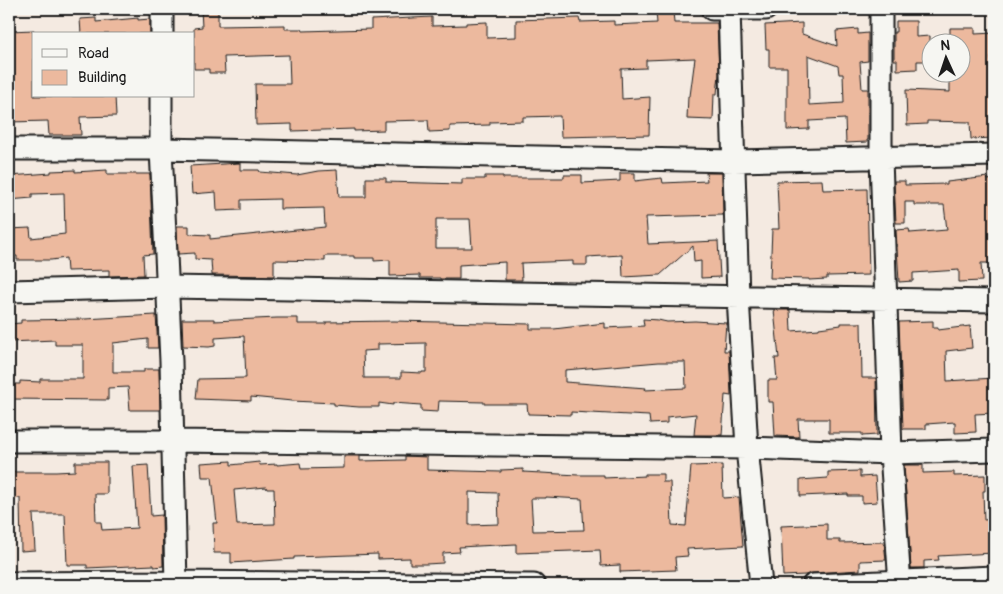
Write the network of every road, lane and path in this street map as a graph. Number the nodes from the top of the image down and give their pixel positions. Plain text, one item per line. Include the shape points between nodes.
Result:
1 (162, 9) edge
2 (712, 9) edge
3 (729, 9) edge
4 (766, 9) edge
5 (881, 9) edge
6 (162, 32) edge
7 (161, 98) edge
8 (161, 149) junction
9 (9, 150) edge
10 (994, 155) edge
11 (881, 158) junction
12 (734, 161) junction
13 (167, 287) junction
14 (9, 291) edge
15 (738, 297) junction
16 (887, 299) junction
17 (994, 301) edge
18 (9, 440) edge
19 (172, 440) junction
20 (747, 448) junction
21 (994, 450) edge
22 (892, 454) junction
23 (994, 577) edge
24 (9, 583) edge
25 (900, 583) edge
26 (176, 584) edge
27 (534, 585) edge
28 (761, 585) edge
29 (813, 585) edge

1 - 6 street
2 - 3 street
3 - 4 street
3 - 12 street
5 - 11 street
7 - 8 street
8 - 9 street
8 - 12 street
8 - 13 street
10 - 11 street
11 - 12 street
11 - 16 street
12 - 15 street
13 - 14 street
13 - 15 street
13 - 19 street
15 - 16 street
15 - 20 street
16 - 17 street
16 - 22 street
18 - 19 street
19 - 20 street
19 - 26 street
20 - 22 street
20 - 28 street
21 - 22 street
22 - 25 street
23 - 25 street
24 - 26 street
25 - 29 street
26 - 27 street

